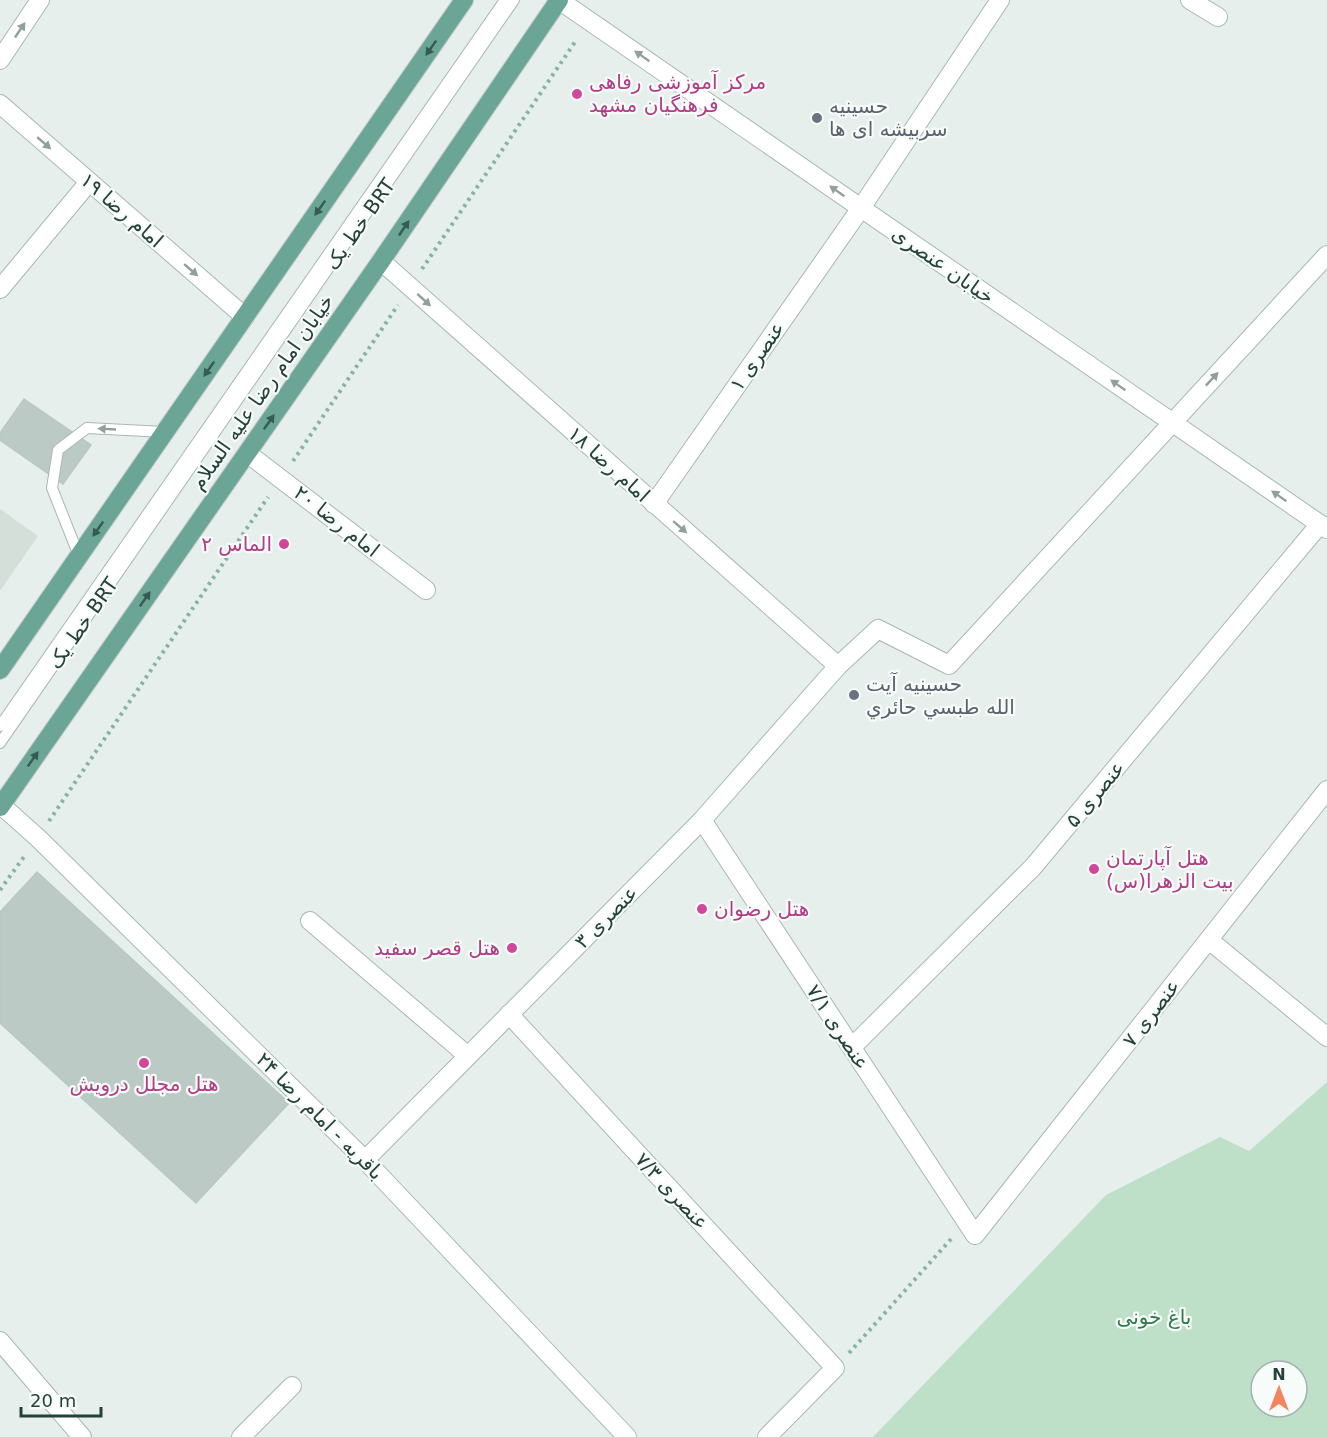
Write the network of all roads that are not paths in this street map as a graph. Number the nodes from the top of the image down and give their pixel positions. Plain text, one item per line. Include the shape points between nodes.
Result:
1 (40, 0) edge
2 (464, 0) edge
3 (505, 0) edge
4 (514, 0) edge
5 (559, 0) edge
6 (1000, 0) edge
7 (1190, 0) edge
8 (1218, 17) dead end
9 (0, 60) edge
10 (0, 104) edge
11 (89, 182) junction
12 (861, 208) junction
13 (1327, 255) edge
14 (381, 261) junction
15 (0, 289) edge
16 (245, 317) junction
17 (1172, 422) junction
18 (165, 432) junction
19 (248, 453) junction
20 (654, 504) junction
21 (1323, 527) edge
22 (79, 556) junction
23 (426, 591) dead end
24 (838, 666) junction
25 (0, 670) edge
26 (0, 726) edge
27 (0, 743) edge
28 (1327, 790) edge
29 (1, 806) edge
30 (702, 819) junction
31 (310, 921) dead end
32 (1209, 940) junction
33 (509, 1014) junction
34 (1327, 1037) edge
35 (852, 1047) junction
36 (468, 1056) junction
37 (365, 1160) junction
38 (971, 1228) joint
39 (0, 1341) edge
40 (292, 1386) dead end
41 (82, 1437) edge
42 (241, 1437) edge
43 (627, 1437) edge
44 (767, 1437) edge

9 -> 1 street
2 -> 16 main road
3 - 26 lane, خط یک BRT
4 - 27 lane, خط یک BRT
12 -> 5 street, خیابان عنصری
14 -> 5 main road, خیابان امام رضا علیه السلام
6 - 12 street, عنصری ۱
7 - 8 street
10 -> 11 street, امام رضا ۱۹
11 - 15 street
11 -> 16 street, امام رضا ۱۹
17 -> 12 street, خیابان عنصری
12 - 20 street, عنصری ۱
17 -> 13 street
19 -> 14 main road, خیابان امام رضا علیه السلام
14 -> 20 street, امام رضا ۱۸
16 -> 18 main road
21 -> 17 street, خیابان عنصری
17 - 24 street, عنصری ۳ via 949,665 878,630
18 -> 22 main road
18 -> 22 lane via 87,428 58,450 52,488
19 - 23 street, امام رضا ۲۰
29 -> 19 main road, خیابان امام رضا علیه السلام
20 -> 24 street, امام رضا ۱۸
21 - 35 street, عنصری ۵ via 1033,867
22 - 25 main road
24 - 30 street, عنصری ۳
28 - 32 street, عنصری ۷
29 - 37 street, باقریه - امام رضا ۲۴
30 - 33 street, عنصری ۳
30 - 35 street, عنصری ۷/۱
31 - 36 street
32 - 34 street
32 - 38 street, عنصری ۷
33 - 36 street, عنصری ۳
33 - 44 street, عنصری ۷/۳ via 835,1368
35 - 38 street, عنصری ۷/۱
36 - 37 street, عنصری ۳
37 - 43 street, باقریه - امام رضا ۲۴
39 - 41 street
40 - 42 street

